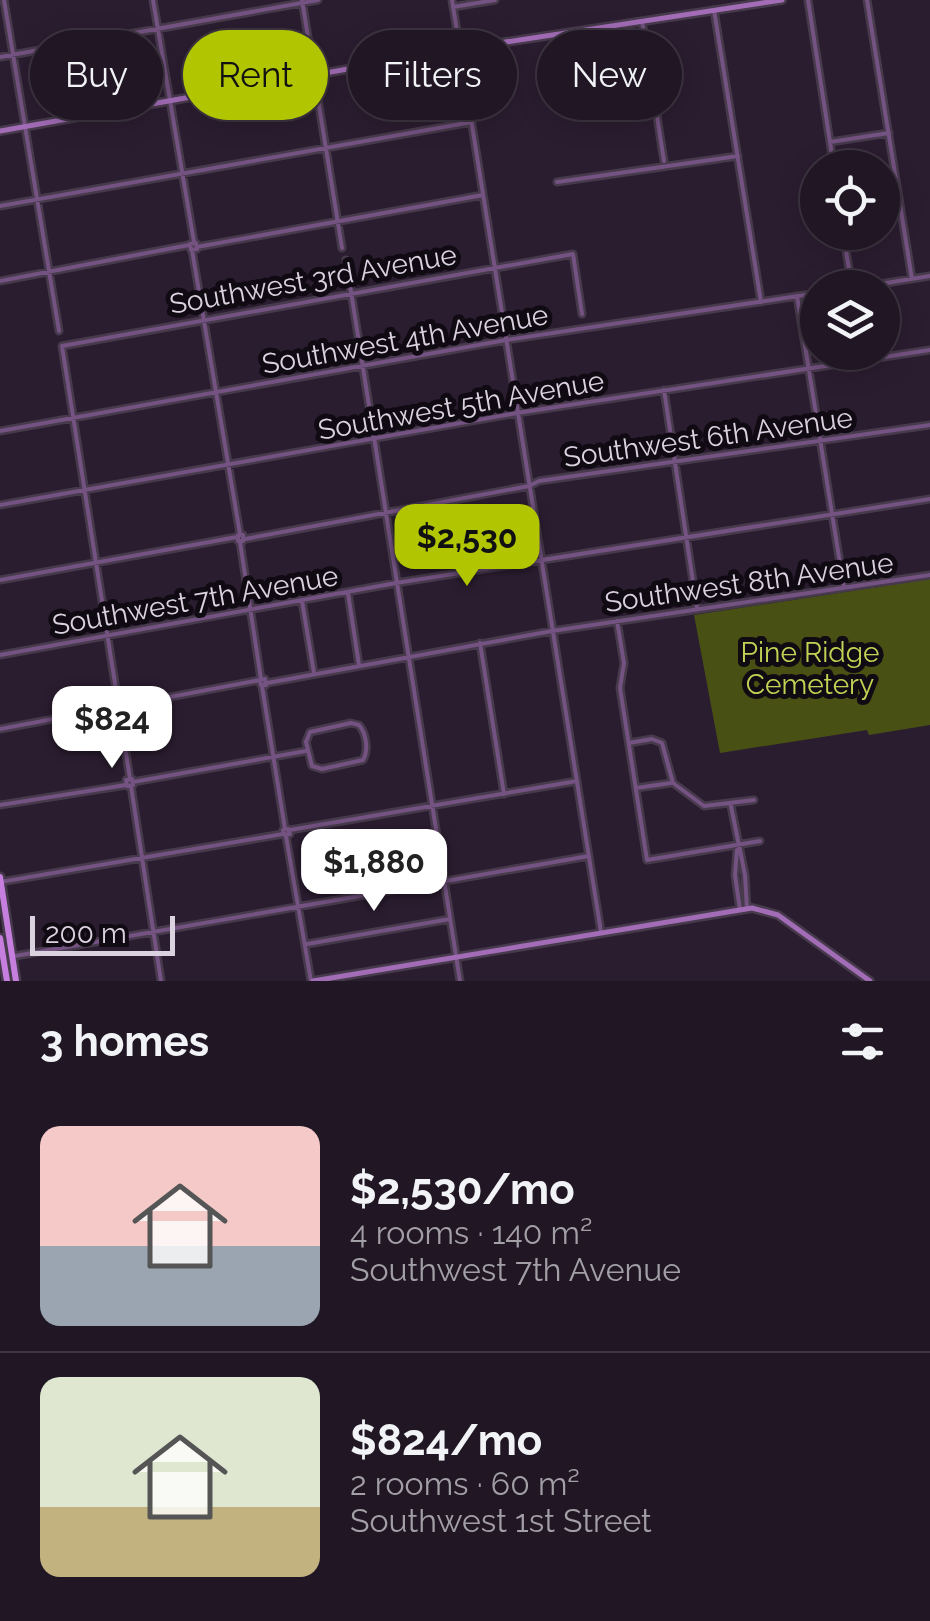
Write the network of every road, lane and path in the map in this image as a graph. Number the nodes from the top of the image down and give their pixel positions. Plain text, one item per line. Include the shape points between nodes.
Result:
1 (4, 0) edge
2 (153, 0) edge
3 (318, 0) edge
4 (495, 0) edge
5 (782, 0) edge
6 (808, 0) edge
7 (868, 0) edge
8 (302, 1) edge
9 (453, 3) edge
10 (714, 10) junction
11 (642, 22) junction
12 (158, 28) junction
13 (307, 30) edge
14 (457, 30) edge
15 (517, 41) edge
16 (13, 54) junction
17 (0, 57) edge
18 (183, 99) edge
19 (170, 101) junction
20 (321, 120) edge
21 (472, 122) joint
22 (25, 126) junction
23 (0, 131) edge
24 (889, 133) junction
25 (830, 142) junction
26 (326, 148) junction
27 (831, 150) edge
28 (738, 156) junction
29 (664, 161) dead end
30 (181, 173) junction
31 (557, 182) dead end
32 (483, 195) junction
33 (37, 200) junction
34 (0, 206) edge
35 (338, 220) junction
36 (193, 247) junction
37 (342, 248) dead end
38 (346, 260) dead end
39 (494, 268) junction
40 (49, 273) junction
41 (930, 276) edge
42 (912, 279) junction
43 (0, 281) edge
44 (900, 281) edge
45 (350, 293) junction
46 (797, 296) junction
47 (800, 296) edge
48 (761, 302) junction
49 (582, 314) dead end
50 (800, 314) edge
51 (204, 318) junction
52 (59, 331) dead end
53 (506, 340) junction
54 (930, 350) edge
55 (900, 355) edge
56 (361, 366) junction
57 (802, 370) edge
58 (809, 370) edge
59 (664, 390) junction
60 (217, 392) junction
61 (516, 414) junction
62 (72, 418) junction
63 (930, 425) edge
64 (0, 430) edge
65 (373, 440) junction
66 (821, 442) junction
67 (674, 462) junction
68 (228, 465) junction
69 (530, 486) junction
70 (84, 491) junction
71 (930, 499) edge
72 (0, 505) edge
73 (385, 512) junction
74 (832, 514) junction
75 (687, 536) junction
76 (241, 538) junction
77 (541, 560) junction
78 (96, 564) junction
79 (930, 575) edge
80 (0, 580) edge
81 (396, 583) junction
82 (844, 588) junction
83 (348, 593) junction
84 (302, 601) junction
85 (698, 609) junction
86 (253, 610) junction
87 (617, 621) junction
88 (552, 631) junction
89 (108, 636) junction
90 (480, 643) junction
91 (0, 655) edge
92 (408, 656) junction
93 (360, 665) junction
94 (314, 673) junction
95 (263, 682) junction
96 (118, 708) junction
97 (0, 728) edge
98 (629, 743) junction
99 (308, 751) junction
100 (275, 757) junction
101 (577, 781) junction
102 (129, 782) junction
103 (672, 782) junction
104 (636, 788) junction
105 (504, 794) junction
106 (754, 800) dead end
107 (730, 804) junction
108 (0, 805) edge
109 (432, 808) junction
110 (286, 832) junction
111 (760, 841) dead end
112 (737, 845) junction
113 (589, 856) junction
114 (142, 857) junction
115 (0, 880) edge
116 (444, 882) junction
117 (299, 906) junction
118 (743, 910) junction
119 (450, 919) junction
120 (154, 932) junction
121 (601, 932) junction
122 (0, 938) edge
123 (305, 944) junction
124 (12, 956) junction
125 (456, 956) junction
126 (2, 958) edge
127 (7, 981) edge
128 (16, 981) edge
129 (162, 981) edge
130 (312, 981) edge
131 (460, 981) edge
132 (870, 981) edge

1 - 16 street
2 - 12 street
3 - 8 street
4 - 9 street
5 - 10 street
6 - 25 street
7 - 24 street
8 - 12 street
8 - 13 street
9 - 14 street
10 - 11 street
10 - 28 street
11 - 15 street
11 - 29 street
12 - 16 street
12 - 19 street
16 - 17 street
16 - 22 street
18 - 19 street
19 - 22 street
19 - 30 street
20 - 26 street
21 - 26 street
21 - 32 street
22 - 23 street
22 - 33 street
24 - 25 street
24 - 42 street
25 - 27 street
26 - 30 street
26 - 35 street
28 - 31 street
28 - 48 street
30 - 33 street
30 - 36 street
32 - 35 street
32 - 39 street
33 - 34 street
33 - 40 street
35 - 36 street
35 - 37 street
36 - 40 street
36 - 51 street
38 - 45 street
39 - 45 street, Southwest 3rd Avenue
39 - 49 street, Southwest 3rd Avenue via 572,254
39 - 53 street
40 - 43 street
40 - 52 street
41 - 42 street
42 - 44 street
45 - 51 street, Southwest 3rd Avenue
45 - 56 street
46 - 47 street, Southwest 4th Avenue
46 - 48 street, Southwest 4th Avenue
46 - 50 street
48 - 53 street, Southwest 4th Avenue
51 - 60 street
51 - 62 street, Southwest 3rd Avenue via 62,346
53 - 56 street, Southwest 4th Avenue
53 - 61 street
54 - 55 street, Southwest 5th Avenue
56 - 60 street, Southwest 4th Avenue
56 - 65 street
57 - 59 street, Southwest 5th Avenue
58 - 66 street
59 - 61 street, Southwest 5th Avenue
59 - 67 street
60 - 62 street, Southwest 4th Avenue
60 - 68 street
61 - 65 street, Southwest 5th Avenue
61 - 69 street
62 - 64 street, Southwest 4th Avenue
62 - 70 street
63 - 66 street, Southwest 6th Avenue
65 - 68 street, Southwest 5th Avenue
65 - 73 street
66 - 67 street, Southwest 6th Avenue
66 - 74 street
67 - 69 street, Southwest 6th Avenue
67 - 75 street
68 - 70 street, Southwest 5th Avenue
68 - 76 street
69 - 73 street, Southwest 6th Avenue
69 - 77 street
70 - 72 street, Southwest 5th Avenue
70 - 78 street
71 - 74 street, Southwest 7th Avenue
73 - 76 street, Southwest 6th Avenue
73 - 81 street
74 - 75 street, Southwest 7th Avenue
74 - 82 street
75 - 77 street, Southwest 7th Avenue
75 - 85 street
76 - 78 street, Southwest 6th Avenue
76 - 86 street
77 - 81 street, Southwest 7th Avenue
77 - 88 street
78 - 80 street, Southwest 6th Avenue
78 - 89 street
79 - 82 street, Southwest 8th Avenue
81 - 83 street, Southwest 7th Avenue
81 - 92 street
82 - 85 street, Southwest 8th Avenue
83 - 84 street, Southwest 7th Avenue
83 - 93 street
84 - 86 street, Southwest 7th Avenue
84 - 94 street
85 - 87 street, Southwest 8th Avenue
86 - 89 street, Southwest 7th Avenue
86 - 95 street
87 - 88 street, Southwest 8th Avenue
87 - 98 street
88 - 90 street, Southwest 8th Avenue
88 - 101 street
89 - 91 street, Southwest 7th Avenue
89 - 96 street
90 - 92 street, Southwest 8th Avenue
90 - 105 street
92 - 93 street, Southwest 8th Avenue
92 - 109 street
93 - 94 street, Southwest 8th Avenue
94 - 95 street, Southwest 8th Avenue
95 - 96 street, Southwest 8th Avenue
95 - 100 street
96 - 97 street, Southwest 8th Avenue
96 - 102 street
98 - 103 street via 662,743
98 - 104 street
99 - 99 street via 307,735 316,729 352,722 364,733 366,753 357,763 318,769
99 - 100 street
100 - 102 street
100 - 110 street
101 - 105 street
101 - 113 street
102 - 108 street
102 - 114 street
103 - 104 street
103 - 107 street via 704,806
104 - 112 street via 647,860
105 - 109 street
106 - 107 street
107 - 112 street
109 - 110 street
109 - 116 street
110 - 114 street
110 - 117 street
111 - 112 street
112 - 118 street
112 - 118 street via 745,874
113 - 116 street
113 - 121 street
114 - 115 street
114 - 120 street
115 - 124 main road
116 - 117 street
116 - 119 street
117 - 120 street
117 - 123 street
118 - 121 street
118 - 132 street via 778,915
119 - 123 street
119 - 125 street
120 - 124 street
120 - 129 street
121 - 125 street
122 - 126 main road
123 - 130 street
124 - 126 street
124 - 128 main road
125 - 130 street
125 - 131 street
126 - 127 main road

